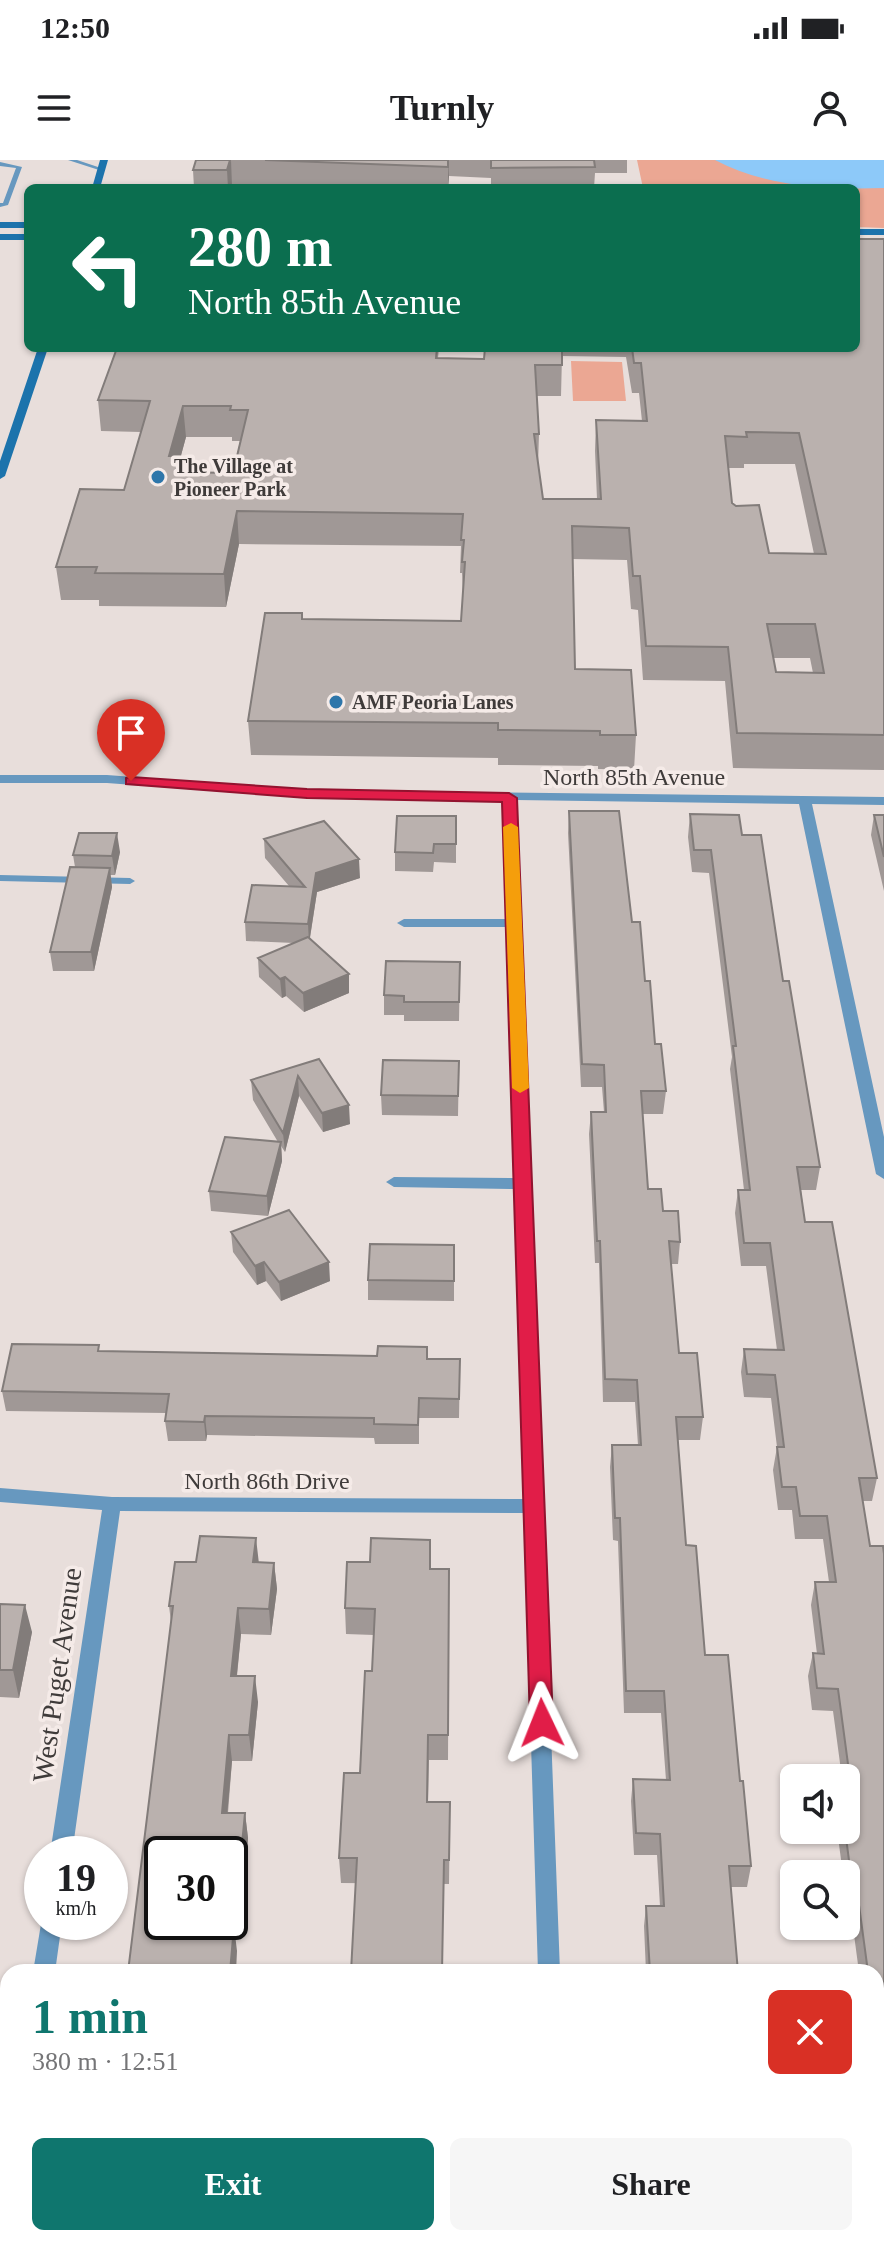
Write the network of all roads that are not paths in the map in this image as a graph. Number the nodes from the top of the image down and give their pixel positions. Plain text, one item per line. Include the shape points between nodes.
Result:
1 (71, 160) edge
2 (0, 164) edge
3 (103, 165) edge
4 (4, 175) dead end
5 (16, 175) junction
6 (0, 183) edge
7 (13, 183) junction
8 (0, 194) edge
9 (9, 194) junction
10 (0, 205) edge
11 (0, 225) edge
12 (24, 225) edge
13 (860, 232) edge
14 (884, 232) edge
15 (0, 237) edge
16 (24, 237) edge
17 (42, 352) edge
18 (0, 476) edge
19 (0, 779) edge
20 (509, 798) junction
21 (805, 800) junction
22 (884, 801) edge
23 (0, 878) edge
24 (130, 881) dead end
25 (404, 923) dead end
26 (515, 923) junction
27 (884, 1174) edge
28 (394, 1182) dead end
29 (524, 1184) junction
30 (0, 1495) edge
31 (112, 1504) junction
32 (535, 1506) junction
33 (64, 1836) edge
34 (48, 1940) edge
35 (45, 1964) edge
36 (549, 1964) edge

1 - 3 lane
2 - 5 lane via 19,167
4 - 5 lane
5 - 7 lane
6 - 7 lane
7 - 9 lane
8 - 9 lane
9 - 10 lane
11 - 12 main road
13 - 14 main road
15 - 16 main road
17 - 18 main road
19 - 20 street, North 85th Avenue
20 - 21 street, North 85th Avenue
20 - 26 street
21 - 22 street, North 85th Avenue
21 - 27 street
23 - 24 lane
25 - 26 street
26 - 29 street
28 - 29 street
29 - 32 street
30 - 31 street, North 86th Drive
31 - 32 street, North 86th Drive
31 - 33 street, West Puget Avenue
32 - 36 street
34 - 35 street

